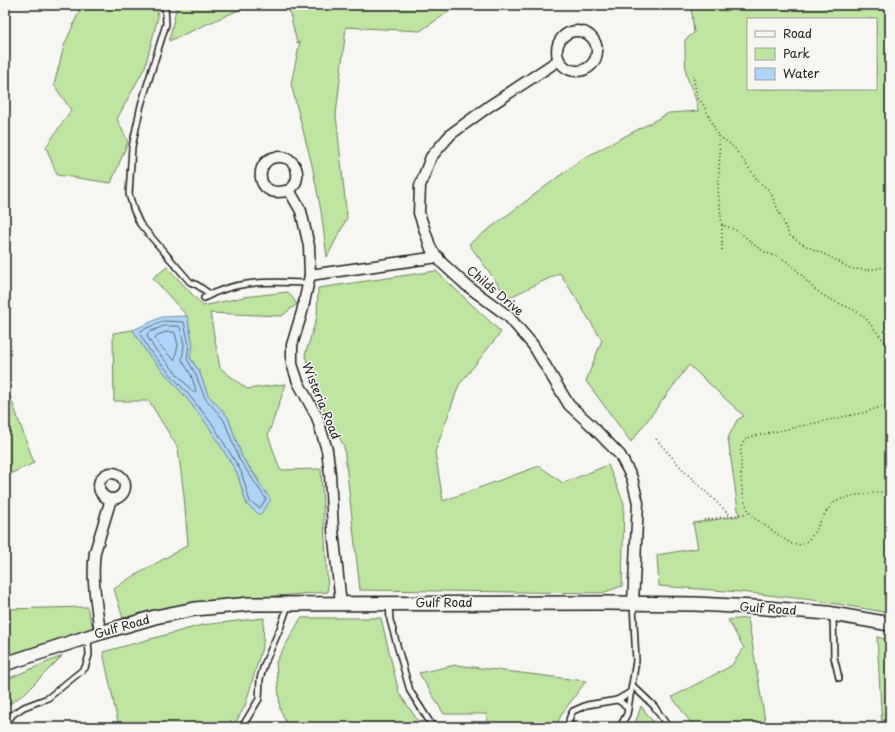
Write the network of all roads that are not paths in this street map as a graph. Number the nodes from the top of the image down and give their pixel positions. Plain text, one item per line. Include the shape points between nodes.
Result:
1 (166, 5) edge
2 (560, 60) dead end
3 (288, 190) dead end
4 (438, 257) junction
5 (309, 279) junction
6 (210, 294) junction
7 (204, 298) dead end
8 (111, 499) dead end
9 (633, 603) junction
10 (288, 604) junction
11 (342, 604) junction
12 (389, 604) junction
13 (833, 614) junction
14 (890, 624) edge
15 (94, 635) junction
16 (5, 664) edge
17 (839, 678) dead end
18 (632, 685) junction
19 (630, 692) junction
20 (617, 700) junction
21 (628, 709) junction
22 (6, 727) edge
23 (242, 727) edge
24 (433, 727) edge
25 (571, 727) edge
26 (620, 727) edge
27 (668, 727) edge

1 - 6 lane via 166,24 141,105 132,148 129,194 140,224 190,282
2 - 4 street, Childs Drive via 451,134 431,157 420,186 419,213 430,249
3 - 5 street, Wisteria Road via 301,211 309,246
4 - 5 street
4 - 9 street, Childs Drive via 466,285 508,316 533,345 569,405 620,455 632,478 638,503
5 - 6 lane via 255,282
5 - 11 street, Wisteria Road via 292,345 292,364 316,417 327,450
6 - 7 lane
8 - 15 street via 94,560
9 - 12 street, Gulf Road
9 - 13 street, Gulf Road via 695,604
9 - 18 lane via 636,661
10 - 11 street, Gulf Road
10 - 15 street, Gulf Road via 250,604 195,609
10 - 23 lane via 264,665 259,699
11 - 12 street, Gulf Road
12 - 24 lane via 390,620 410,691
13 - 14 street, Gulf Road
13 - 17 lane via 834,657
15 - 16 street, Gulf Road
15 - 22 lane via 85,668 48,698 24,707 12,715
18 - 19 lane
18 - 27 lane via 654,706
19 - 20 lane
19 - 21 lane
20 - 21 lane
20 - 25 lane via 587,705 573,711 569,720
21 - 26 lane

